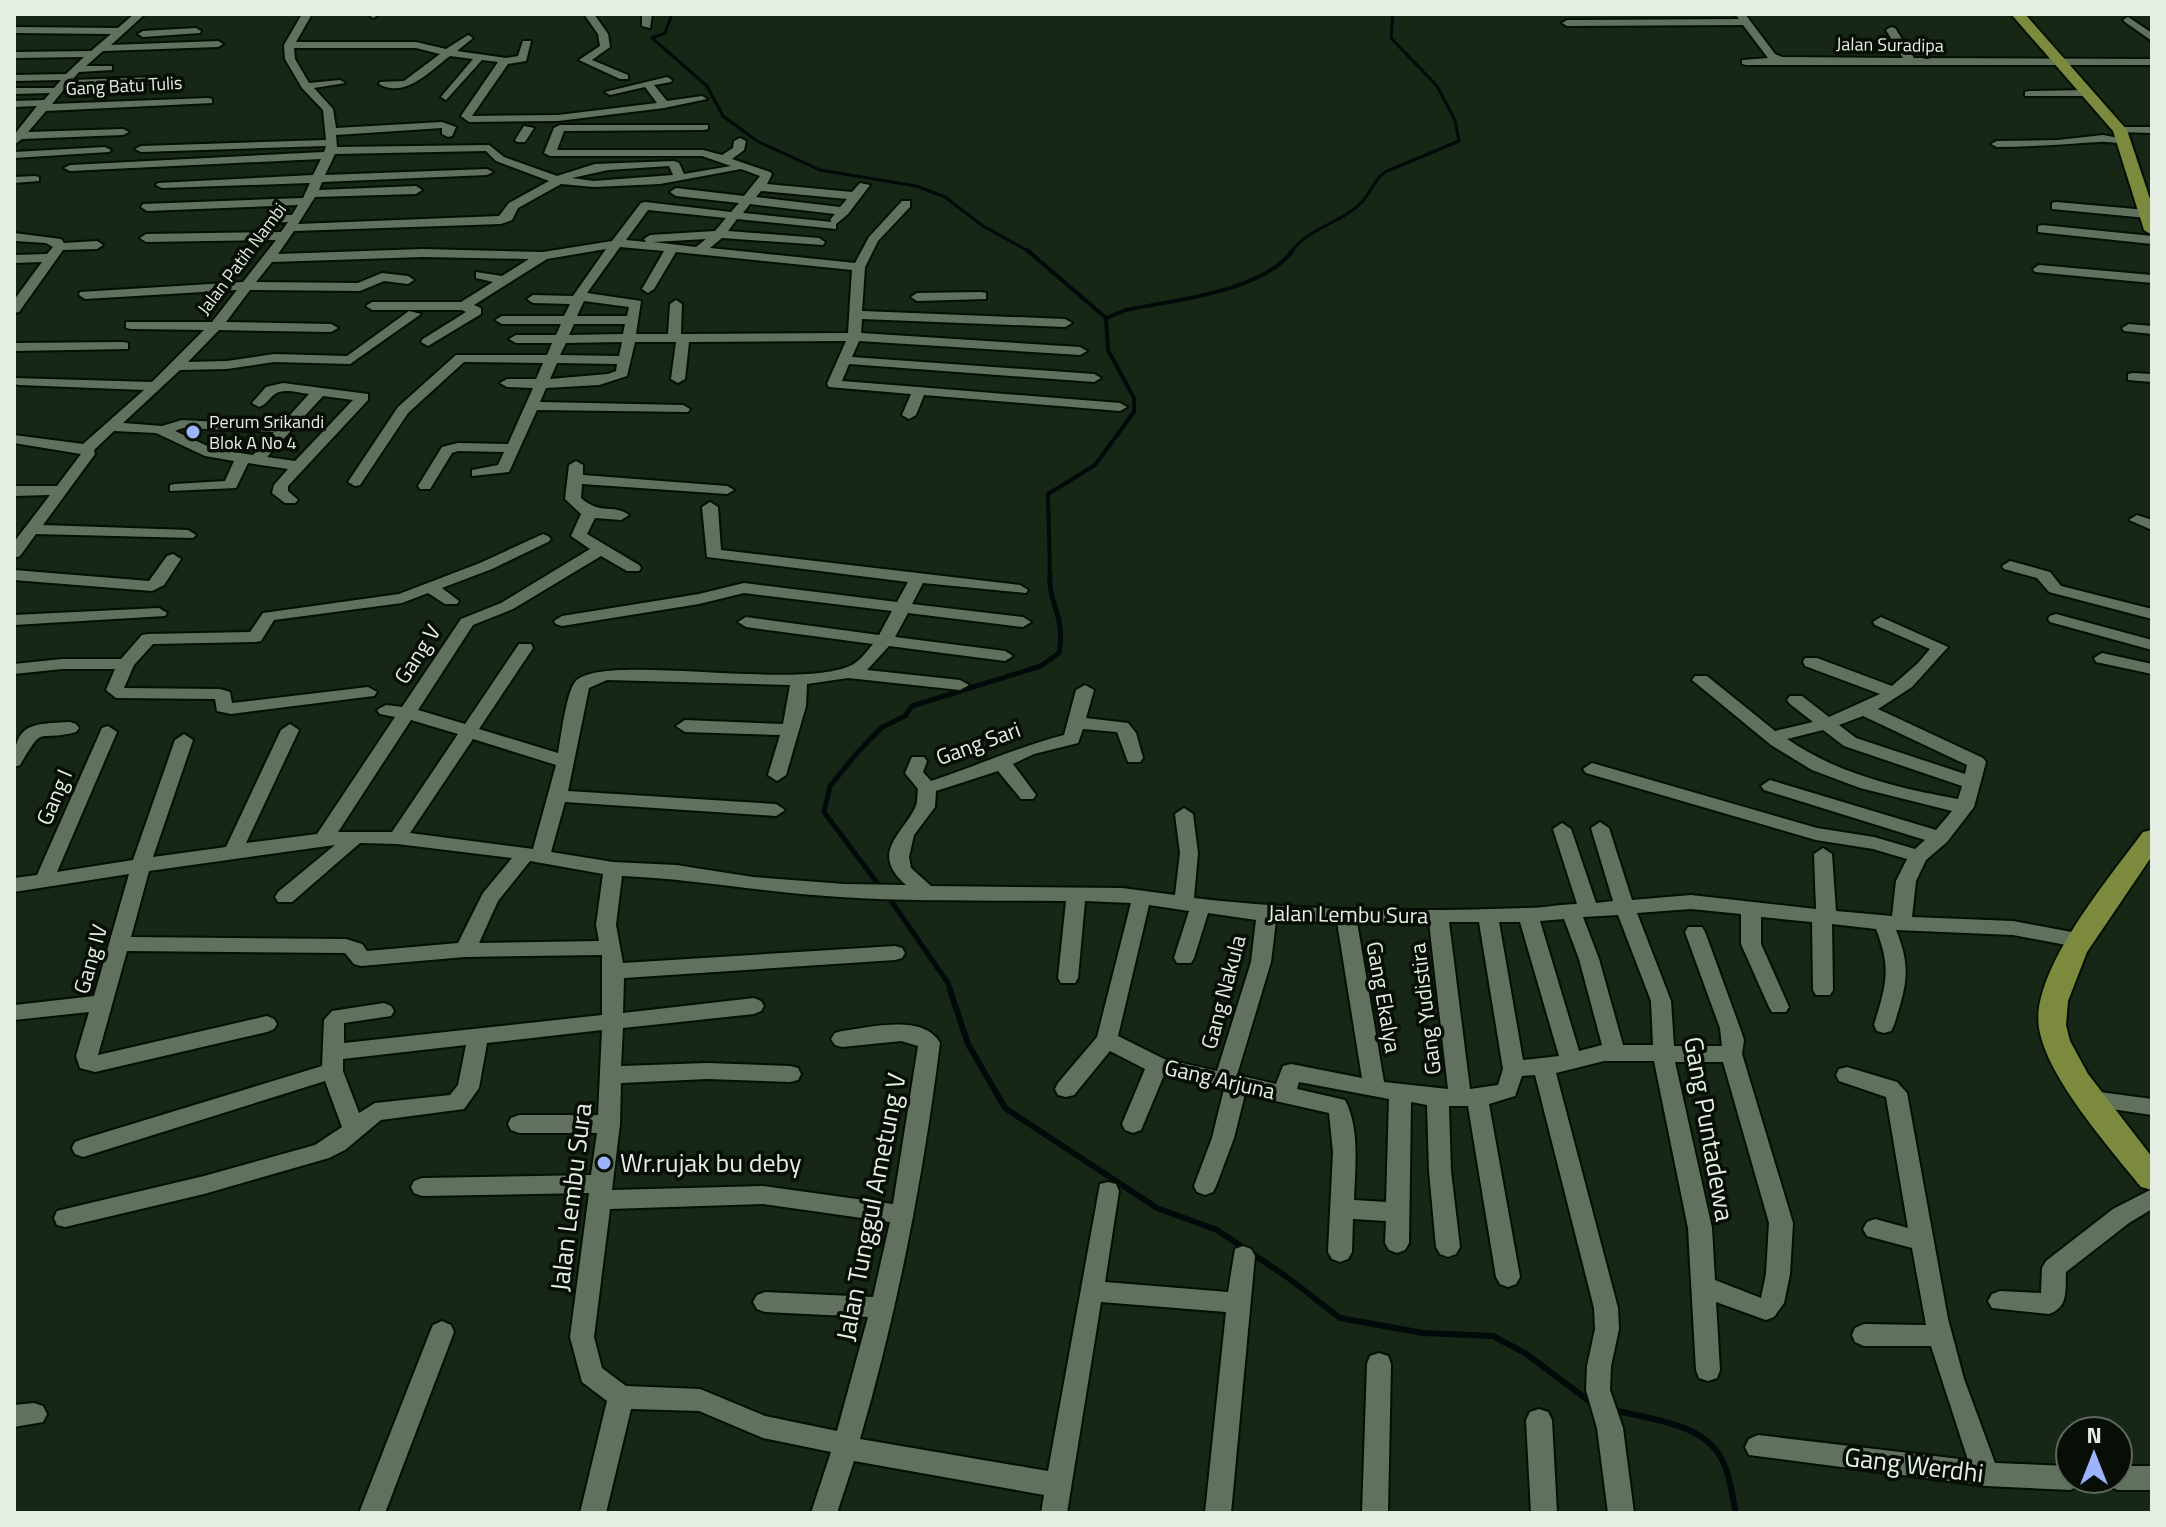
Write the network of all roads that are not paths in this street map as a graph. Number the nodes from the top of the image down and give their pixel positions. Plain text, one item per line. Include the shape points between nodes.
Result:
1 (140, 14) edge
2 (307, 14) edge
3 (589, 14) edge
4 (2018, 14) edge
5 (1743, 18) edge
6 (2128, 20) dead end
7 (1567, 23) dead end
8 (14, 30) edge
9 (1891, 30) dead end
10 (196, 31) dead end
11 (14, 37) edge
12 (468, 38) dead end
13 (2152, 38) edge
14 (107, 42) junction
15 (527, 43) dead end
16 (218, 44) dead end
17 (289, 45) junction
18 (449, 53) junction
19 (14, 55) edge
20 (479, 58) junction
21 (1910, 60) junction
22 (504, 61) junction
23 (1785, 61) junction
24 (1746, 62) dead end
25 (2152, 62) edge
26 (2062, 64) junction
27 (14, 66) edge
28 (108, 68) dead end
29 (68, 77) junction
30 (624, 77) dead end
31 (14, 78) edge
32 (155, 80) dead end
33 (667, 80) dead end
34 (340, 83) dead end
35 (647, 83) junction
36 (384, 84) dead end
37 (306, 86) junction
38 (14, 91) edge
39 (610, 92) dead end
40 (2088, 93) junction
41 (2029, 94) dead end
42 (446, 97) dead end
43 (702, 99) dead end
44 (208, 101) dead end
45 (14, 104) edge
46 (43, 106) junction
47 (667, 116) junction
48 (29, 126) junction
49 (636, 127) junction
50 (528, 128) junction
51 (560, 128) junction
52 (602, 128) junction
53 (497, 129) dead end
54 (2152, 130) edge
55 (448, 134) dead end
56 (16, 135) edge
57 (2122, 135) junction
58 (521, 140) dead end
59 (740, 141) dead end
60 (1997, 144) dead end
61 (330, 145) junction
62 (141, 149) dead end
63 (105, 150) dead end
64 (660, 153) junction
65 (696, 153) junction
66 (587, 154) junction
67 (623, 154) junction
68 (14, 155) edge
69 (724, 159) junction
70 (97, 167) junction
71 (70, 168) dead end
72 (735, 169) dead end
73 (487, 172) dead end
74 (318, 178) junction
75 (806, 178) dead end
76 (35, 179) dead end
77 (14, 180) edge
78 (559, 180) junction
79 (88, 181) dead end
80 (162, 185) dead end
81 (678, 186) junction
82 (758, 187) junction
83 (416, 190) dead end
84 (798, 191) junction
85 (2146, 197) edge
86 (309, 198) junction
87 (746, 201) junction
88 (906, 204) dead end
89 (2056, 206) dead end
90 (147, 207) dead end
91 (844, 211) junction
92 (2147, 214) junction
93 (733, 216) junction
94 (272, 219) dead end
95 (832, 226) junction
96 (2042, 229) dead end
97 (2152, 230) edge
98 (287, 232) junction
99 (719, 234) junction
100 (14, 237) edge
101 (146, 238) dead end
102 (2152, 240) edge
103 (387, 242) dead end
104 (819, 242) junction
105 (620, 243) junction
106 (97, 245) dead end
107 (61, 247) junction
108 (672, 248) junction
109 (699, 251) junction
110 (543, 256) junction
111 (50, 258) junction
112 (266, 258) junction
113 (14, 259) edge
114 (801, 263) junction
115 (859, 267) junction
116 (2039, 269) dead end
117 (480, 275) dead end
118 (2152, 279) edge
119 (408, 280) dead end
120 (505, 281) junction
121 (245, 286) junction
122 (648, 289) dead end
123 (85, 295) dead end
124 (981, 296) dead end
125 (578, 298) junction
126 (533, 299) dead end
127 (676, 304) dead end
128 (372, 306) dead end
129 (464, 306) junction
130 (14, 309) edge
131 (414, 314) dead end
132 (857, 315) junction
133 (916, 318) junction
134 (502, 320) dead end
135 (633, 320) junction
136 (570, 321) junction
137 (1065, 323) dead end
138 (131, 325) dead end
139 (217, 325) junction
140 (331, 328) dead end
141 (2129, 328) dead end
142 (2152, 330) edge
143 (751, 336) junction
144 (794, 336) junction
145 (678, 337) junction
146 (854, 337) junction
147 (516, 339) dead end
148 (629, 340) junction
149 (560, 341) junction
150 (428, 342) dead end
151 (123, 346) dead end
152 (14, 347) edge
153 (476, 347) dead end
154 (1025, 347) junction
155 (1080, 351) dead end
156 (747, 354) dead end
157 (791, 356) dead end
158 (461, 358) junction
159 (625, 360) junction
160 (844, 360) junction
161 (551, 361) junction
162 (177, 366) junction
163 (1015, 372) junction
164 (2133, 377) dead end
165 (1094, 378) dead end
166 (2152, 378) edge
167 (678, 379) dead end
168 (19, 381) dead end
169 (507, 383) dead end
170 (542, 383) junction
171 (156, 386) junction
172 (320, 391) junction
173 (919, 392) junction
174 (1006, 398) junction
175 (259, 403) dead end
176 (531, 406) junction
177 (1120, 407) dead end
178 (683, 409) dead end
179 (909, 415) dead end
180 (112, 427) junction
181 (276, 428) dead end
182 (163, 430) junction
183 (14, 439) edge
184 (514, 448) junction
185 (86, 449) junction
186 (250, 459) junction
187 (296, 466) junction
188 (477, 473) dead end
189 (355, 482) dead end
190 (425, 486) dead end
191 (175, 488) dead end
192 (62, 490) junction
193 (727, 490) dead end
194 (14, 491) edge
195 (290, 500) dead end
196 (710, 507) dead end
197 (589, 513) junction
198 (621, 515) dead end
199 (24, 534) edge
200 (188, 535) dead end
201 (543, 539) dead end
202 (600, 550) junction
203 (14, 553) edge
204 (713, 554) junction
205 (173, 559) dead end
206 (2010, 566) dead end
207 (633, 568) dead end
208 (718, 574) dead end
209 (14, 575) edge
210 (917, 579) junction
211 (431, 588) junction
212 (1020, 590) dead end
213 (451, 601) dead end
214 (901, 608) junction
215 (159, 613) dead end
216 (2152, 614) edge
217 (2056, 619) dead end
218 (14, 620) edge
219 (562, 621) dead end
220 (746, 622) dead end
221 (1023, 622) dead end
222 (1881, 622) dead end
223 (883, 640) junction
224 (2152, 645) edge
225 (525, 648) dead end
226 (1005, 656) dead end
227 (2102, 658) dead end
228 (1811, 662) dead end
229 (126, 664) junction
230 (14, 669) edge
231 (2152, 669) edge
232 (851, 674) junction
233 (799, 680) junction
234 (1701, 680) dead end
235 (960, 685) dead end
236 (1085, 690) dead end
237 (368, 692) dead end
238 (1895, 693) junction
239 (1796, 700) dead end
240 (386, 710) dead end
241 (1865, 710) junction
242 (408, 714) junction
243 (1826, 725) junction
244 (685, 726) dead end
245 (70, 728) dead end
246 (290, 730) dead end
247 (790, 730) junction
248 (1074, 731) junction
249 (108, 732) dead end
250 (471, 732) junction
251 (184, 740) dead end
252 (1777, 741) dead end
253 (1134, 758) dead end
254 (14, 761) edge
255 (918, 761) dead end
256 (566, 762) junction
257 (1002, 763) junction
258 (1592, 769) dead end
259 (777, 775) dead end
260 (1972, 783) junction
261 (1770, 786) dead end
262 (927, 788) junction
263 (1027, 795) dead end
264 (558, 796) junction
265 (1965, 807) junction
266 (776, 810) dead end
267 (1184, 814) dead end
268 (1600, 828) dead end
269 (1562, 829) dead end
270 (355, 837) junction
271 (397, 838) junction
272 (1940, 838) junction
273 (2152, 838) edge
274 (324, 839) junction
275 (233, 851) junction
276 (1823, 854) dead end
277 (533, 856) junction
278 (1918, 856) junction
279 (141, 866) junction
280 (613, 869) junction
281 (44, 880) junction
282 (14, 885) edge
283 (920, 892) junction
284 (1076, 894) junction
285 (1142, 896) junction
286 (285, 897) dead end
287 (1192, 903) junction
288 (1624, 906) junction
289 (1751, 907) junction
290 (1580, 910) junction
291 (1267, 914) junction
292 (1346, 915) junction
293 (1438, 915) junction
294 (1488, 915) junction
295 (1528, 915) junction
296 (1824, 917) junction
297 (1892, 923) junction
298 (1695, 932) dead end
299 (2082, 941) junction
300 (119, 944) junction
301 (465, 950) junction
302 (895, 953) dead end
303 (1184, 958) dead end
304 (612, 959) junction
305 (1068, 978) dead end
306 (1823, 990) dead end
307 (102, 1003) junction
308 (754, 1006) dead end
309 (1779, 1007) dead end
310 (384, 1011) dead end
311 (15, 1013) edge
312 (613, 1020) junction
313 (267, 1024) dead end
314 (1884, 1025) dead end
315 (478, 1036) junction
316 (842, 1039) dead end
317 (1107, 1040) junction
318 (1615, 1053) junction
319 (1664, 1054) junction
320 (1731, 1054) junction
321 (1571, 1061) junction
322 (332, 1062) junction
323 (1159, 1066) junction
324 (1544, 1067) dead end
325 (1514, 1069) junction
326 (790, 1074) dead end
327 (612, 1075) junction
328 (1847, 1075) dead end
329 (1230, 1083) junction
330 (1374, 1087) junction
331 (1066, 1089) dead end
332 (1400, 1092) junction
333 (1284, 1094) junction
334 (1459, 1097) junction
335 (2092, 1099) junction
336 (2152, 1107) edge
337 (519, 1124) dead end
338 (609, 1124) junction
339 (1133, 1124) dead end
340 (353, 1128) junction
341 (83, 1148) dead end
342 (2152, 1178) edge
343 (1205, 1186) dead end
344 (422, 1187) dead end
345 (1108, 1191) dead end
346 (600, 1192) junction
347 (2152, 1198) edge
348 (1341, 1209) junction
349 (1397, 1212) junction
350 (901, 1214) junction
351 (65, 1218) dead end
352 (1875, 1229) dead end
353 (1920, 1240) junction
354 (1397, 1243) dead end
355 (1448, 1247) dead end
356 (1340, 1252) dead end
357 (1243, 1256) dead end
358 (1508, 1277) dead end
359 (1705, 1287) junction
360 (1091, 1291) junction
361 (2000, 1301) dead end
362 (765, 1302) dead end
363 (1239, 1303) junction
364 (884, 1308) junction
365 (442, 1332) dead end
366 (1864, 1335) dead end
367 (1940, 1336) junction
368 (1379, 1364) dead end
369 (1708, 1370) dead end
370 (621, 1397) junction
371 (1539, 1420) dead end
372 (840, 1444) junction
373 (1758, 1447) dead end
374 (1986, 1474) junction
375 (2054, 1477) edge
376 (1058, 1485) junction
377 (372, 1513) edge
378 (593, 1513) edge
379 (824, 1513) edge
380 (1054, 1513) edge
381 (1218, 1513) edge
382 (1375, 1513) edge
383 (1544, 1513) edge
384 (1621, 1513) edge

1 - 14 street
2 - 17 street
3 - 30 street via 604,35 605,47 584,60
4 - 26 main road
5 - 7 street
5 - 23 street via 1773,58
6 - 13 street
8 - 14 street
9 - 21 street
10 - 14 street
11 - 14 street via 40,37 42,43
12 - 18 street
14 - 16 street
14 - 19 street
14 - 29 street
15 - 22 street via 522,59
17 - 18 street via 416,45
17 - 37 street via 290,59
18 - 20 street
18 - 36 street via 406,84
20 - 22 street
20 - 42 street
21 - 23 street, Jalan Suradipa
21 - 26 street, Jalan Suradipa
22 - 47 street via 467,118
23 - 24 street, Jalan Suradipa
25 - 26 street, Jalan Suradipa
26 - 40 main road
27 - 29 street
28 - 29 street
29 - 31 street
29 - 32 street
29 - 38 street
29 - 46 street
33 - 35 street
34 - 37 street
35 - 39 street
35 - 47 street
37 - 61 street via 328,109
40 - 41 street
40 - 57 main road
43 - 47 street
44 - 46 street, Gang Batu Tulis
45 - 46 street, Gang Batu Tulis
46 - 48 street
47 - 49 street
47 - 64 street
47 - 65 street via 702,122
48 - 56 street
48 - 56 street via 123,127
49 - 52 street
49 - 67 street
50 - 51 street
50 - 53 street
50 - 58 street
51 - 52 street
51 - 66 street via 549,152
52 - 66 street
54 - 57 street
55 - 61 street via 450,127 442,125
57 - 60 street
57 - 85 main road
59 - 69 street via 738,150
61 - 62 street
61 - 70 street
61 - 74 street, Jalan Patih Nambi
61 - 78 street via 489,148 500,159
63 - 68 street
64 - 65 street
64 - 67 street
65 - 69 street
66 - 67 street
69 - 82 street via 766,174
70 - 71 street
70 - 79 street
72 - 81 street
73 - 74 street
74 - 80 street
74 - 86 street, Jalan Patih Nambi
75 - 84 street
76 - 77 street
78 - 81 street via 586,169 670,163 675,165
78 - 98 street via 513,206 501,220
81 - 87 street
82 - 84 street
82 - 87 street
83 - 86 street
84 - 91 street via 860,191
85 - 92 main road
86 - 90 street
86 - 98 street, Jalan Patih Nambi
87 - 91 street
87 - 93 street
88 - 115 street via 873,240
89 - 92 street
91 - 95 street
92 - 97 main road
93 - 95 street
93 - 99 street
93 - 105 street via 647,206
94 - 98 street
95 - 104 street
96 - 102 street
98 - 101 street
98 - 103 street
98 - 112 street, Jalan Patih Nambi
99 - 104 street
99 - 105 street
99 - 109 street
100 - 107 street via 47,239
104 - 114 street
105 - 108 street
105 - 110 street
105 - 125 street
106 - 107 street
107 - 111 street
108 - 109 street
108 - 122 street
109 - 114 street
110 - 112 street
110 - 120 street
111 - 113 street
111 - 130 street
112 - 121 street, Jalan Patih Nambi
114 - 115 street
115 - 132 street
116 - 118 street
117 - 120 street
119 - 121 street via 382,277 360,287
120 - 129 street
121 - 123 street
121 - 139 street, Jalan Patih Nambi
124 - 133 street via 917,292
125 - 126 street
125 - 135 street via 634,302
125 - 136 street
127 - 145 street
128 - 129 street
129 - 150 street via 477,313
131 - 162 street via 350,360 274,358
132 - 133 street
132 - 146 street
133 - 137 street
134 - 136 street
135 - 136 street
135 - 148 street
136 - 149 street
138 - 139 street
139 - 140 street
139 - 162 street, Jalan Patih Nambi
141 - 142 street
143 - 144 street
143 - 145 street
143 - 156 street
144 - 146 street
144 - 157 street
145 - 148 street
145 - 167 street
146 - 154 street
146 - 160 street
147 - 149 street
148 - 149 street
148 - 159 street
149 - 161 street
151 - 152 street
153 - 158 street
154 - 155 street
154 - 163 street
158 - 161 street
158 - 189 street via 403,410
159 - 161 street
159 - 170 street via 617,377
160 - 163 street
160 - 173 street via 834,384
161 - 170 street
162 - 171 street, Jalan Patih Nambi
163 - 165 street
163 - 174 street
164 - 166 street
168 - 171 street
169 - 170 street
170 - 176 street
171 - 180 street, Jalan Patih Nambi
172 - 175 street via 277,388
172 - 186 street
172 - 187 street via 363,397
173 - 174 street
173 - 179 street
174 - 177 street
176 - 178 street
176 - 184 street
180 - 182 street
180 - 185 street, Jalan Patih Nambi
181 - 182 street via 182,424
182 - 186 street via 210,453
183 - 185 street
184 - 188 street via 504,469
184 - 190 street via 447,450
185 - 192 street via 87,456
186 - 187 street
186 - 191 street via 231,485
187 - 195 street via 278,489
192 - 194 street
192 - 199 street
193 - 197 street via 575,472 573,499
196 - 204 street
197 - 198 street
197 - 202 street via 579,536
199 - 200 street
199 - 203 street
201 - 211 street
202 - 207 street
202 - 242 street, Gang V via 507,606 471,618
204 - 208 street
204 - 210 street
205 - 209 street via 152,586
206 - 216 street via 2044,575 2055,589
210 - 212 street
210 - 214 street
211 - 213 street
211 - 229 street via 389,601 269,616 255,637 148,639
214 - 219 street via 744,588
214 - 221 street
214 - 223 street
215 - 218 street
217 - 224 street
220 - 223 street
222 - 238 street via 1940,647 1919,675
223 - 226 street
223 - 232 street
225 - 250 street
227 - 231 street
228 - 238 street
229 - 230 street
229 - 237 street via 117,693 220,694 227,708
232 - 233 street
232 - 235 street
233 - 247 street
233 - 256 street via 597,677 581,686
234 - 243 street via 1772,737
236 - 248 street
238 - 241 street
239 - 243 street
240 - 242 street
241 - 243 street
241 - 260 street via 1974,760
242 - 250 street
242 - 274 street, Gang V
243 - 260 street via 1867,749
244 - 247 street
245 - 254 street via 32,730
246 - 275 street
247 - 259 street
248 - 253 street, Gang Sari via 1122,727
248 - 257 street, Gang Sari
249 - 281 street, Gang I
250 - 256 street
250 - 271 street
251 - 279 street, Gang IV
252 - 265 street via 1842,774
255 - 262 street via 914,773
256 - 264 street
257 - 262 street, Gang Sari
257 - 263 street
258 - 278 street via 1816,834
260 - 265 street
261 - 272 street
262 - 283 street, Gang Sari via 926,807 905,834 899,857 902,871
264 - 266 street
264 - 277 street
265 - 272 street
267 - 287 street
268 - 288 street, Gang Puntadewa
269 - 290 street
270 - 271 street, Jalan Lembu Sura
270 - 274 street, Jalan Lembu Sura
270 - 286 street via 329,865
271 - 277 street, Jalan Lembu Sura
272 - 278 street
273 - 299 main road
274 - 275 street, Jalan Lembu Sura
275 - 279 street, Jalan Lembu Sura
276 - 296 street
277 - 280 street, Jalan Lembu Sura
277 - 301 street via 490,898
278 - 297 street
279 - 281 street, Jalan Lembu Sura
279 - 300 street, Gang IV
280 - 283 street, Jalan Lembu Sura via 844,891
280 - 304 street, Jalan Lembu Sura via 606,925
281 - 282 street, Jalan Lembu Sura
283 - 284 street, Jalan Lembu Sura
284 - 285 street, Jalan Lembu Sura
284 - 305 street
285 - 287 street, Jalan Lembu Sura
285 - 317 street
287 - 291 street, Jalan Lembu Sura
287 - 303 street
288 - 289 street, Jalan Lembu Sura via 1691,902
288 - 290 street, Jalan Lembu Sura
288 - 319 street, Gang Puntadewa via 1657,987
289 - 296 street, Jalan Lembu Sura
289 - 309 street via 1751,944
290 - 295 street, Jalan Lembu Sura
290 - 318 street
291 - 292 street, Jalan Lembu Sura
291 - 329 street, Gang Nakula via 1261,962
292 - 293 street, Jalan Lembu Sura
292 - 330 street, Gang Ekalya
293 - 294 street, Jalan Lembu Sura
293 - 334 street, Gang Yudistira
294 - 295 street, Jalan Lembu Sura
294 - 325 street
295 - 321 street
296 - 297 street, Jalan Lembu Sura
296 - 306 street
297 - 299 street, Jalan Lembu Sura via 2013,928
297 - 314 street via 1900,973
298 - 320 street via 1730,1028
299 - 335 main road via 2063,977 2052,1027 2061,1052
300 - 301 street via 346,946 361,959
300 - 307 street, Gang IV
301 - 304 street
302 - 304 street
304 - 312 street, Jalan Lembu Sura
307 - 311 street
307 - 313 street, Gang IV via 87,1056 91,1064
308 - 312 street
310 - 322 street via 334,1020
312 - 315 street
312 - 327 street, Jalan Lembu Sura
315 - 322 street
315 - 340 street via 462,1100 384,1109
316 - 350 street, Jalan Tunggul Ametung V via 911,1033 929,1043
317 - 323 street, Gang Arjuna
317 - 331 street
318 - 319 street
318 - 321 street
319 - 320 street
319 - 359 street, Gang Puntadewa via 1697,1212
320 - 359 street via 1778,1205 1778,1274 1766,1310
321 - 325 street
322 - 340 street
322 - 341 street
323 - 329 street, Gang Arjuna
323 - 339 street
324 - 384 street via 1606,1308 1598,1390 1610,1428
325 - 334 street via 1507,1090
326 - 327 street
327 - 338 street, Jalan Lembu Sura
328 - 353 street via 1896,1093
329 - 333 street, Gang Arjuna
329 - 343 street, Gang Nakula via 1223,1138
330 - 332 street
330 - 333 street via 1291,1072
332 - 334 street
332 - 349 street
333 - 348 street, Gang Arjuna via 1337,1106 1342,1112
334 - 355 street via 1440,1171
334 - 358 street
335 - 336 street
335 - 342 main road
337 - 338 street
338 - 346 street, Jalan Lembu Sura
340 - 351 street via 321,1152
344 - 346 street
345 - 360 street
346 - 350 street via 763,1195
346 - 370 street, Jalan Lembu Sura via 582,1337 591,1374
347 - 361 street via 2054,1268 2049,1304
348 - 349 street
348 - 356 street, Gang Arjuna
349 - 354 street
350 - 364 street, Jalan Tunggul Ametung V
352 - 353 street
353 - 367 street
357 - 363 street
359 - 369 street, Gang Puntadewa
360 - 363 street
360 - 376 street
362 - 364 street
363 - 381 street
364 - 372 street, Jalan Tunggul Ametung V
365 - 377 street
366 - 367 street
367 - 374 street
368 - 382 street
370 - 372 street via 700,1400 763,1427
370 - 378 street
371 - 383 street
372 - 376 street
372 - 379 street, Jalan Tunggul Ametung V
373 - 374 street, Gang Werdhi
374 - 375 street, Gang Werdhi
376 - 380 street

